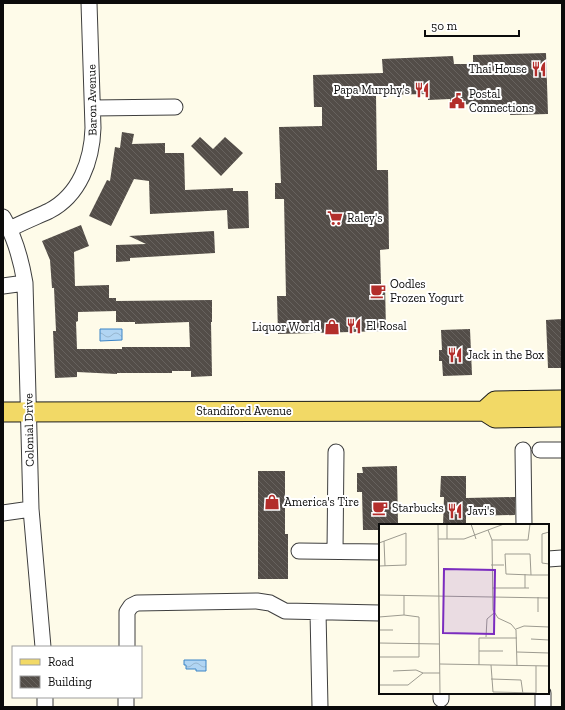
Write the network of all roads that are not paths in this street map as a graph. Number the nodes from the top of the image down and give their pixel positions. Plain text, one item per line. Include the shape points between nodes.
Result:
1 (89, 3) edge
2 (175, 107) dead end
3 (93, 108) junction
4 (6, 223) edge
5 (25, 283) junction
6 (3, 286) edge
7 (562, 400) edge
8 (484, 410) junction
9 (3, 412) edge
10 (29, 412) junction
11 (562, 418) edge
12 (523, 450) dead end
13 (540, 450) dead end
14 (562, 450) edge
15 (336, 452) dead end
16 (31, 509) junction
17 (3, 513) edge
18 (524, 524) edge
19 (299, 551) dead end
20 (335, 551) junction
21 (379, 552) edge
22 (549, 558) edge
23 (562, 558) edge
24 (318, 612) junction
25 (379, 613) edge
26 (43, 646) edge
27 (127, 646) edge
28 (542, 694) edge
29 (320, 707) edge
30 (543, 707) edge

1 - 3 street, Baron Avenue
2 - 3 street
3 - 4 street, Baron Avenue via 90,154 81,178 73,190 50,210
4 - 5 street, Colonial Drive via 22,265
5 - 6 street
5 - 10 street, Colonial Drive
7 - 8 main road via 495,400
8 - 10 main road, Standiford Avenue
8 - 11 main road, Standiford Avenue via 495,418
9 - 10 main road, Standiford Avenue
10 - 16 street, Colonial Drive
12 - 18 street
13 - 14 street
15 - 20 street
16 - 17 street
16 - 26 street, Colonial Drive
19 - 20 street
20 - 21 street
22 - 23 street
24 - 25 street
24 - 27 street via 285,611 270,603 257,601 137,603 127,612
24 - 29 street
28 - 30 street

